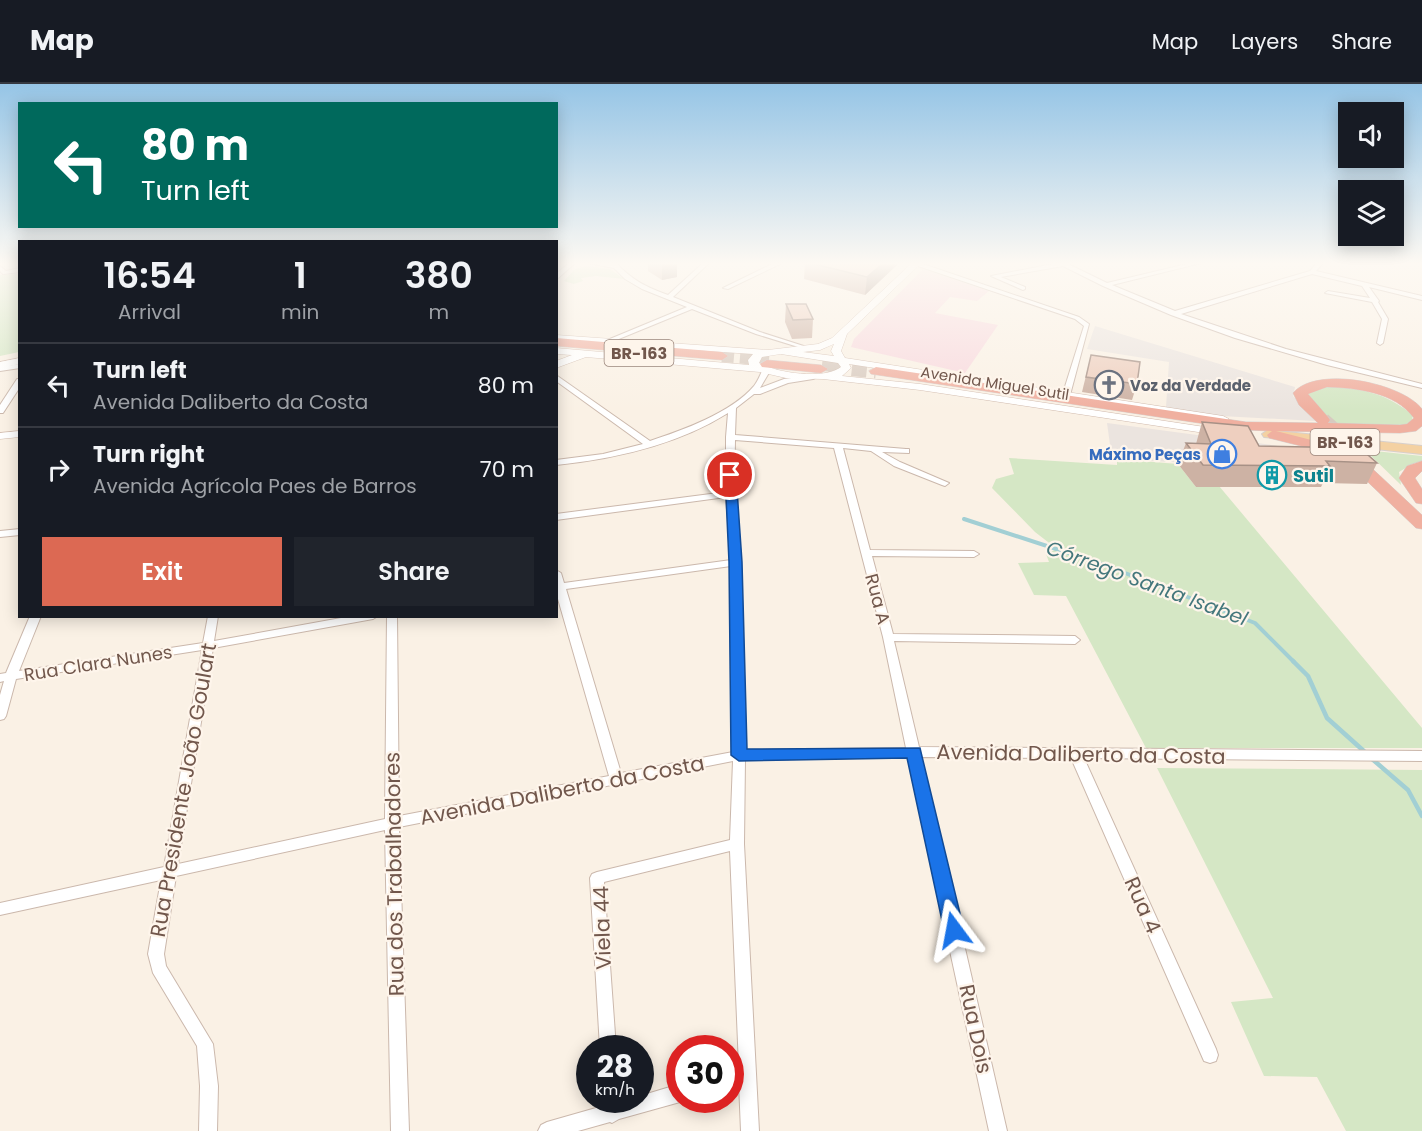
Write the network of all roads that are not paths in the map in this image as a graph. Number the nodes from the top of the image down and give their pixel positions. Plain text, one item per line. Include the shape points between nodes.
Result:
1 (680, 312) edge
2 (704, 312) edge
3 (865, 312) edge
4 (1059, 312) edge
5 (1168, 312) edge
6 (1180, 312) edge
7 (1381, 312) edge
8 (1173, 314) junction
9 (758, 333) junction
10 (842, 334) junction
11 (558, 338) edge
12 (607, 342) junction
13 (1380, 343) dead end
14 (558, 344) edge
15 (837, 348) junction
16 (810, 349) junction
17 (558, 352) edge
18 (783, 352) junction
19 (570, 356) junction
20 (721, 358) tunnel mouth
21 (841, 360) junction
22 (18, 361) edge
23 (766, 363) junction
24 (0, 364) edge
25 (558, 364) edge
26 (18, 366) edge
27 (0, 369) edge
28 (873, 370) junction
29 (821, 372) junction
30 (558, 378) edge
31 (18, 384) edge
32 (1422, 386) edge
33 (1067, 393) junction
34 (746, 398) junction
35 (732, 408) junction
36 (0, 411) edge
37 (1323, 420) tunnel mouth
38 (1248, 429) junction
39 (1268, 431) junction
40 (18, 434) edge
41 (0, 436) edge
42 (730, 437) junction
43 (1422, 442) edge
44 (649, 444) junction
45 (838, 446) junction
46 (872, 449) junction
47 (1422, 450) edge
48 (906, 451) dead end
49 (1363, 456) tunnel mouth
50 (558, 463) edge
51 (1422, 466) edge
52 (945, 483) dead end
53 (730, 494) junction
54 (1422, 499) edge
55 (1422, 512) edge
56 (558, 518) edge
57 (1422, 524) edge
58 (18, 532) edge
59 (0, 534) edge
60 (866, 554) junction
61 (974, 555) dead end
62 (736, 562) junction
63 (558, 587) edge
64 (35, 618) edge
65 (213, 618) edge
66 (362, 618) edge
67 (392, 618) edge
68 (888, 637) junction
69 (1075, 640) dead end
70 (207, 646) junction
71 (5, 677) edge
72 (0, 716) edge
73 (914, 752) junction
74 (739, 755) junction
75 (1076, 755) junction
76 (1422, 756) edge
77 (616, 778) junction
78 (392, 823) junction
79 (737, 844) junction
80 (168, 873) junction
81 (0, 909) edge
82 (607, 1035) edge
83 (1210, 1055) dead end
84 (748, 1072) junction
85 (744, 1073) edge
86 (595, 1113) edge
87 (208, 1131) edge
88 (400, 1131) edge
89 (547, 1131) edge
90 (750, 1131) edge
91 (998, 1131) edge

1 - 12 street
2 - 9 street
3 - 10 street
4 - 33 street via 1087,325
5 - 8 street
6 - 8 street
7 - 13 street via 1385,319
8 - 32 street via 1311,359
9 - 16 street
9 - 23 street via 776,343
10 - 15 street
10 - 16 street
11 - 12 street
12 - 23 street
14 - 20 highway, BR-163
15 - 21 street
15 - 28 street
16 - 18 street
17 - 19 street
18 - 21 street, Avenida Miguel Sutil
18 - 23 street
19 - 23 street
19 - 25 street
21 - 28 street, Avenida Miguel Sutil
21 - 29 street via 845,371
22 - 24 street
23 - 29 highway
23 - 34 street via 762,384
26 - 27 street
28 - 33 street, Avenida Miguel Sutil
28 - 38 highway, BR-163
29 - 34 street via 769,386
29 - 38 street, Avenida Miguel Sutil via 1199,430
30 - 44 street
31 - 36 street
33 - 38 street, Avenida Miguel Sutil via 1203,416
34 - 35 street
35 - 42 street
35 - 44 street
37 - 39 highway via 1300,393 1315,385 1333,383 1384,392 1414,407 1422,419 1419,424 1400,429
38 - 39 highway, Avenida Miguel Sutil / BR-163
39 - 43 main road, Avenida Miguel Sutil / BR-163
39 - 47 main road, Avenida Miguel Sutil / BR-163
39 - 57 highway via 1330,449 1356,462
40 - 41 street
42 - 45 street
42 - 53 street
44 - 50 street via 603,457
45 - 46 street
45 - 60 street, Rua A
46 - 48 street
46 - 52 street via 897,464
49 - 55 highway
51 - 54 highway via 1413,469 1407,478
53 - 56 street
53 - 62 street
58 - 59 street
60 - 61 street
60 - 68 street, Rua A
62 - 63 street
62 - 74 street
63 - 77 street
64 - 71 street
65 - 70 street, Rua Presidente João Goulart
66 - 70 street, Rua Clara Nunes
67 - 78 street, Rua dos Trabalhadores
68 - 69 street
68 - 73 street, Rua A
70 - 71 street, Rua Clara Nunes
70 - 80 street, Rua Presidente João Goulart
71 - 72 street
73 - 74 street, Avenida Daliberto da Costa
73 - 75 street, Avenida Daliberto da Costa
73 - 91 street, Rua Dois
74 - 77 street, Avenida Daliberto da Costa
74 - 79 street
75 - 76 street, Avenida Daliberto da Costa
75 - 83 street, Rua 4
77 - 78 street, Avenida Daliberto da Costa
78 - 80 street, Avenida Daliberto da Costa
78 - 88 street, Rua dos Trabalhadores
79 - 82 street, Viela 44 via 597,878
79 - 84 street
80 - 81 street, Avenida Daliberto da Costa
80 - 87 street, Rua Presidente João Goulart via 156,954 159,968 205,1044
84 - 85 street
84 - 90 street
86 - 89 street

